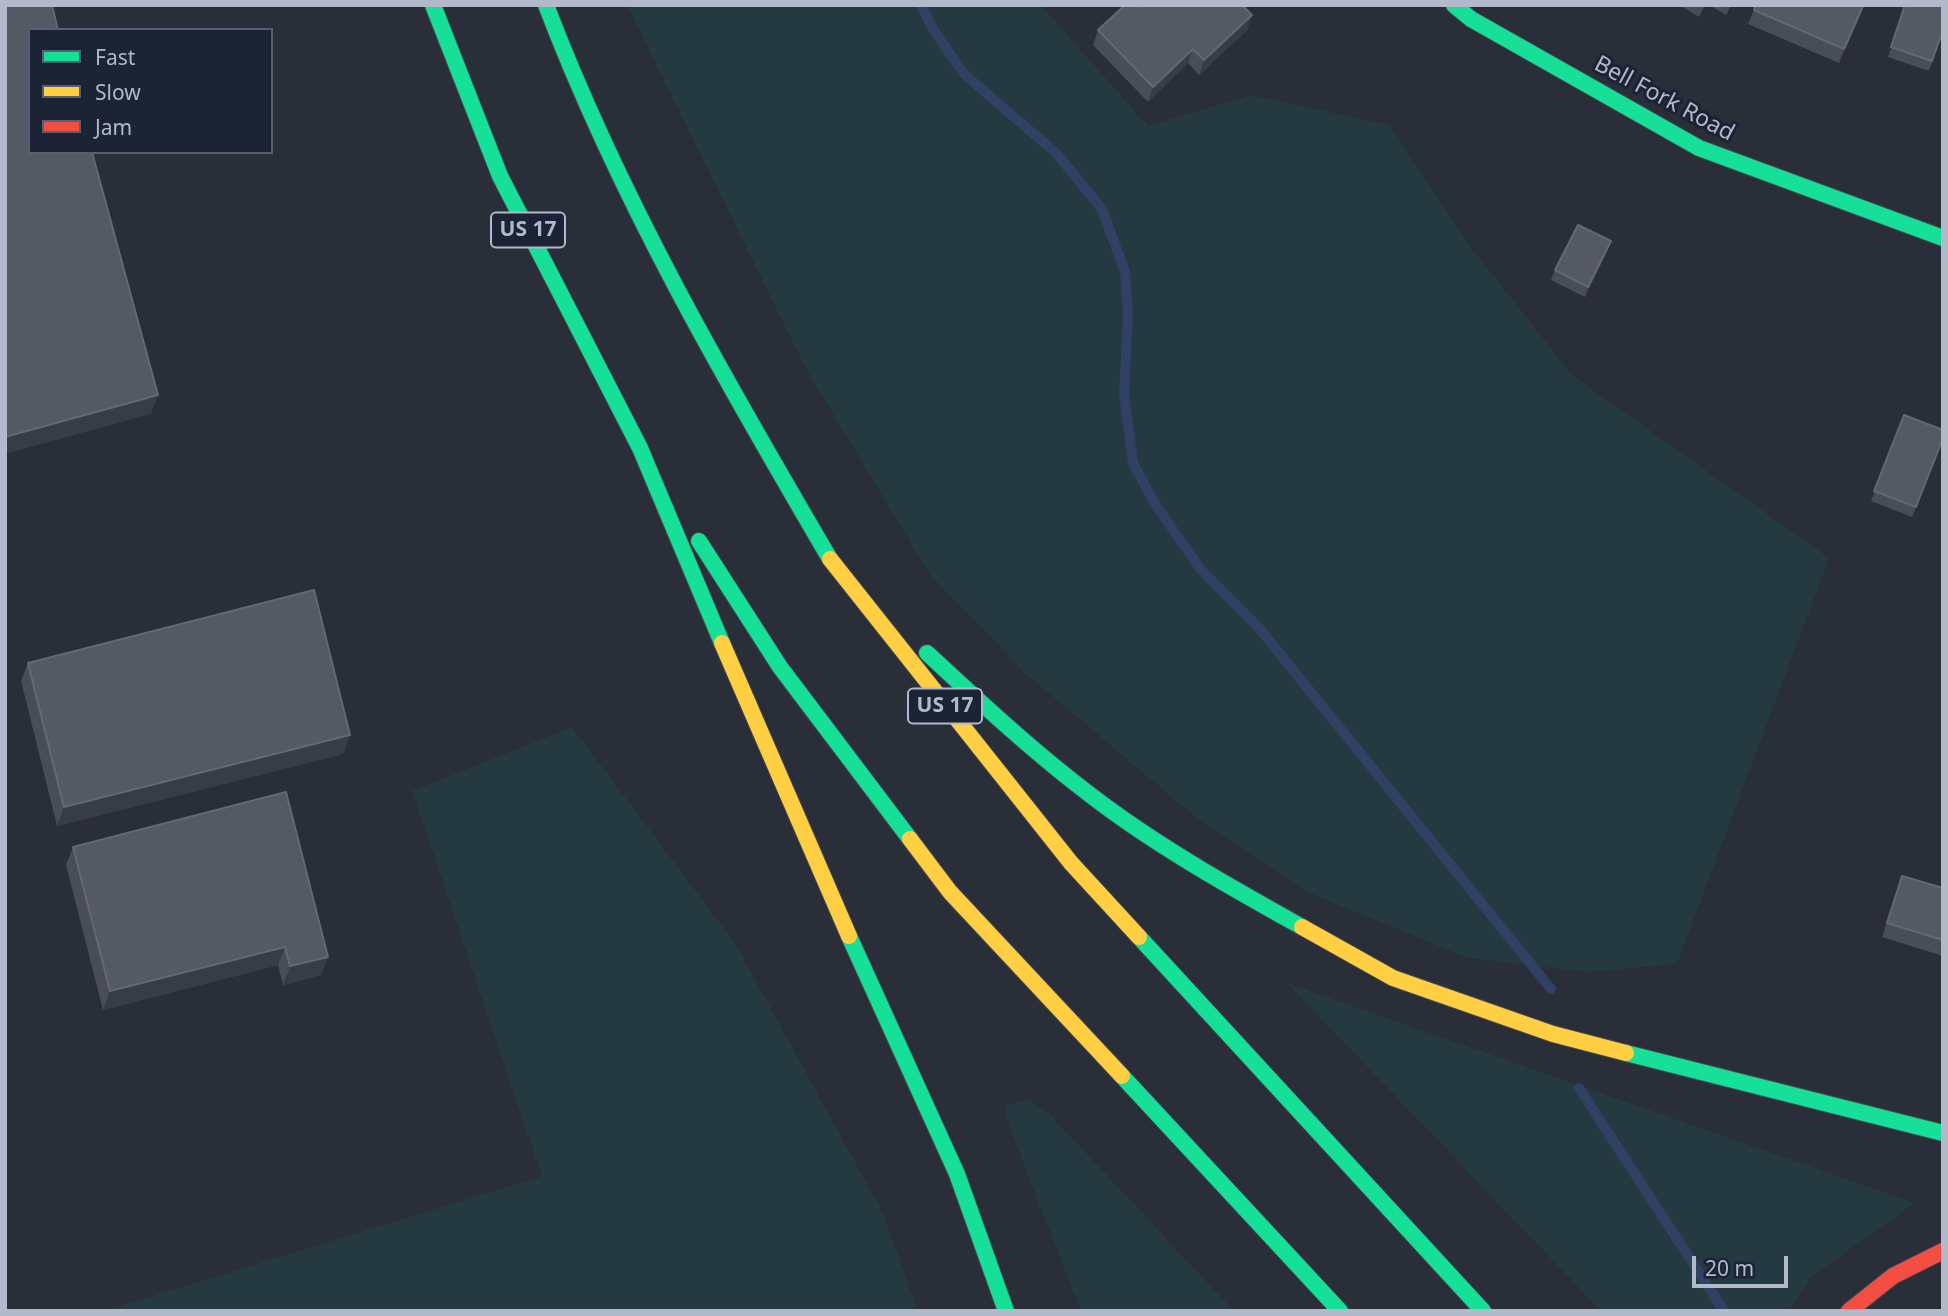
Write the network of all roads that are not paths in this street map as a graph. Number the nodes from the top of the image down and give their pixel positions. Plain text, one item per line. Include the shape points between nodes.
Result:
1 (433, 5) edge
2 (546, 5) edge
3 (1454, 5) edge
4 (1943, 238) edge
5 (640, 448) junction
6 (835, 568) junction
7 (1943, 1133) edge
8 (1943, 1251) edge
9 (1006, 1311) edge
10 (1340, 1311) edge
11 (1483, 1311) edge
12 (1849, 1311) edge

1 - 5 main road, US 17 via 500,176
2 - 6 main road, US 17 via 578,89 708,350
3 - 4 main road, Bell Fork Road via 1471,19 1699,148
5 - 9 main road via 802,831 957,1174
5 - 10 main road, US 17 via 780,667 950,892
6 - 7 main road via 998,718 1102,804 1239,892 1393,978 1553,1034
6 - 11 main road, US 17 via 1071,863
8 - 12 main road via 1914,1262 1872,1288

